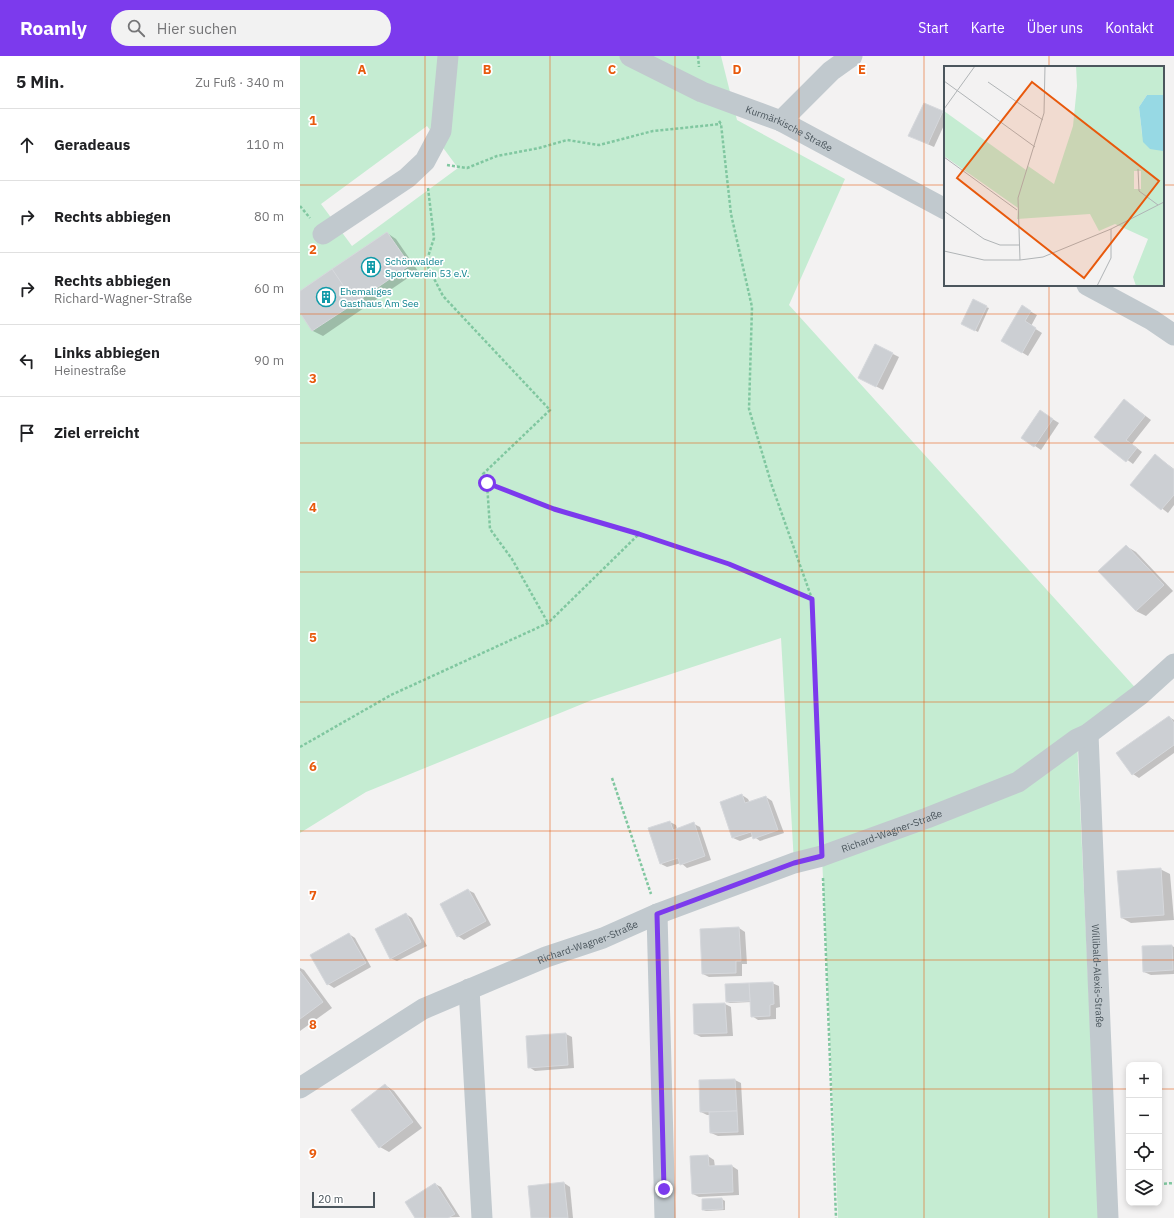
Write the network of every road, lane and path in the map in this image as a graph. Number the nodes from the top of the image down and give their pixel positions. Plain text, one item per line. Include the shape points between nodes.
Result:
1 (448, 56) edge
2 (630, 56) edge
3 (852, 56) edge
4 (781, 120) junction
5 (425, 161) junction
6 (300, 206) edge
7 (944, 208) edge
8 (300, 213) edge
9 (323, 234) dead end
10 (1089, 286) edge
11 (1174, 335) edge
12 (487, 483) junction
13 (639, 534) junction
14 (812, 599) junction
15 (548, 623) junction
16 (1174, 664) edge
17 (1088, 734) junction
18 (300, 747) edge
19 (612, 778) dead end
20 (822, 856) junction
21 (657, 914) junction
22 (469, 988) junction
23 (300, 1088) edge
24 (1174, 1183) edge
25 (1162, 1184) edge
26 (482, 1218) edge
27 (665, 1218) edge
28 (836, 1218) edge
29 (1108, 1218) edge

1 - 5 street via 441,131
2 - 4 street, Kurmärkische Straße via 702,92
3 - 4 street via 831,70
4 - 7 street, Kurmärkische Straße
5 - 9 street via 407,178
5 - 12 path via 434,238 426,263 443,296 550,410 484,474
5 - 14 path via 467,168 497,156 567,140 599,146 653,131 721,124 731,214 752,307 749,409 772,486
6 - 8 path via 304,210
10 - 11 street via 1152,320
12 - 13 path via 554,509
12 - 15 path via 490,529 512,559
13 - 14 path via 729,564
13 - 15 path
14 - 20 path
15 - 18 path via 391,696
16 - 17 street, Richard-Wagner-Straße via 1141,694
17 - 20 street, Richard-Wagner-Straße via 1077,739 1018,782
17 - 29 street, Willibald-Alexis-Straße
19 - 21 path
20 - 21 street, Richard-Wagner-Straße via 794,863
20 - 28 path
21 - 22 street, Richard-Wagner-Straße via 603,938 546,957
21 - 27 street
22 - 23 street, Richard-Wagner-Straße via 423,1009
22 - 26 street
24 - 25 path

